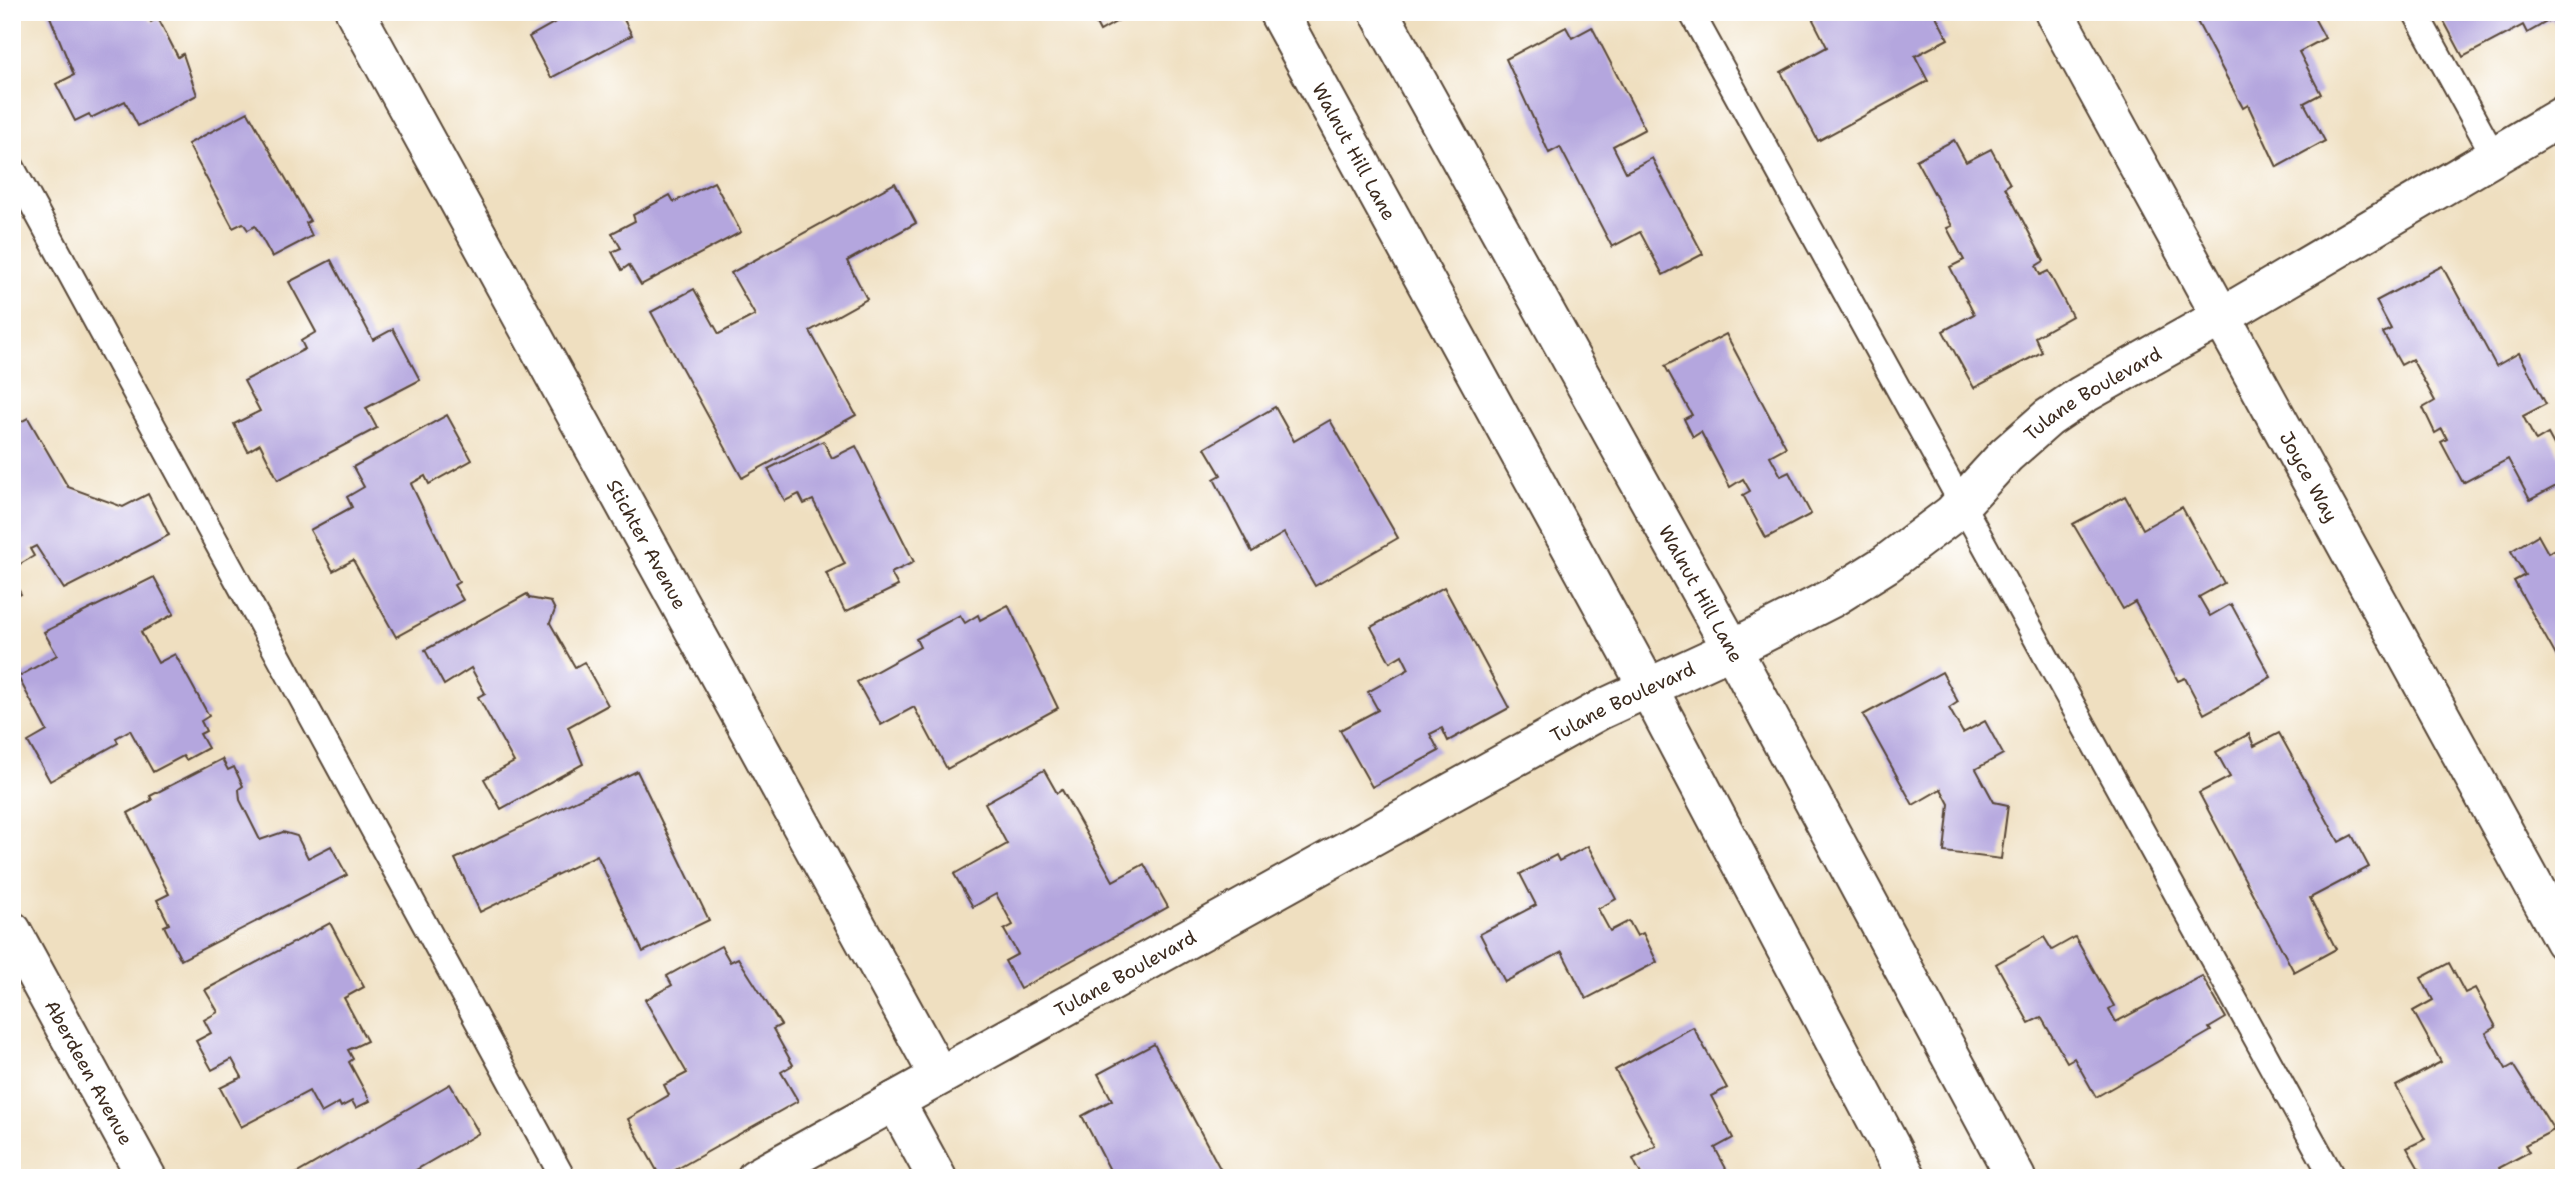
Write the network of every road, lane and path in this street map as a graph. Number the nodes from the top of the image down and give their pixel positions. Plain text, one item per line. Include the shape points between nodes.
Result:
1 (355, 12) edge
2 (1279, 12) edge
3 (1379, 12) edge
4 (1691, 12) edge
5 (2054, 12) edge
6 (2415, 12) edge
7 (2564, 115) edge
8 (2494, 156) junction
9 (12, 167) edge
10 (2221, 317) junction
11 (1960, 505) junction
12 (1732, 649) junction
13 (1647, 686) junction
14 (12, 931) edge
15 (2564, 941) edge
16 (939, 1076) junction
17 (895, 1101) junction
18 (147, 1178) edge
19 (563, 1178) edge
20 (756, 1178) edge
21 (937, 1178) edge
22 (1907, 1178) edge
23 (2016, 1178) edge
24 (2333, 1178) edge

1 - 16 street, Stichter Avenue
2 - 13 street, Walnut Hill Lane
3 - 12 street, Walnut Hill Lane
4 - 11 lane
5 - 10 street, Joyce Way
6 - 8 lane
7 - 8 street, Tulane Boulevard
8 - 10 street, Tulane Boulevard
9 - 19 lane
10 - 11 street, Tulane Boulevard via 2048,418
10 - 15 street, Joyce Way
11 - 12 street, Tulane Boulevard via 1886,564 1832,598
11 - 24 lane via 2025,613
12 - 13 street, Tulane Boulevard
12 - 23 street, Walnut Hill Lane
13 - 16 street, Tulane Boulevard
13 - 22 street, Walnut Hill Lane
14 - 18 street, Aberdeen Avenue
16 - 17 street, Tulane Boulevard
17 - 20 street, Tulane Boulevard
17 - 21 street

